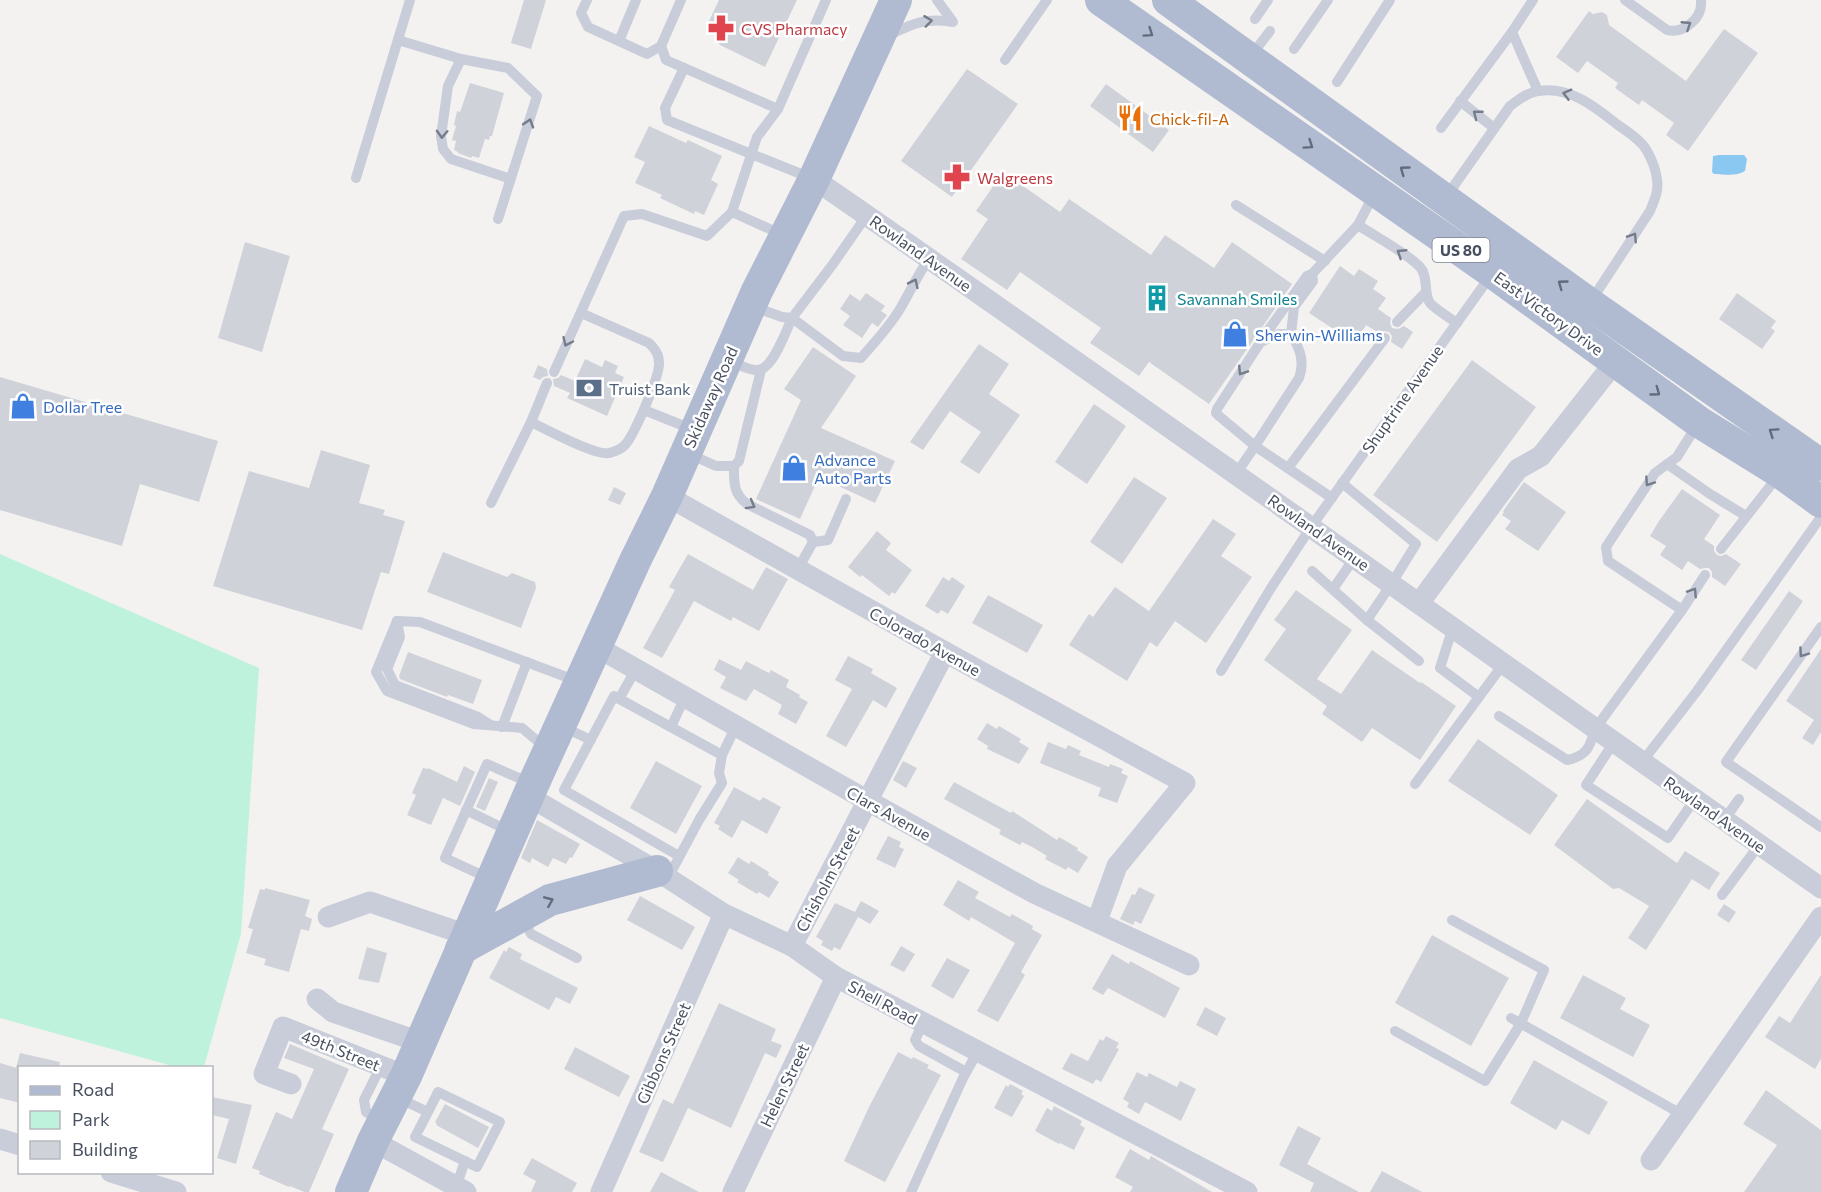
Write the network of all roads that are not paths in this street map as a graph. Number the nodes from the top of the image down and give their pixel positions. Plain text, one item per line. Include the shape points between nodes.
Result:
1 (410, 0) edge
2 (587, 0) edge
3 (636, 0) edge
4 (681, 0) edge
5 (826, 0) edge
6 (896, 0) edge
7 (937, 0) edge
8 (1047, 0) edge
9 (1101, 0) edge
10 (1168, 0) edge
11 (1268, 0) edge
12 (1328, 0) edge
13 (1390, 0) edge
14 (1533, 0) edge
15 (1625, 0) edge
16 (1701, 0) edge
17 (1255, 19) dead end
18 (1270, 31) dead end
19 (1512, 32) junction
20 (878, 39) junction
21 (398, 40) junction
22 (619, 41) junction
23 (661, 46) junction
24 (1294, 49) dead end
25 (1249, 58) junction
26 (461, 59) junction
27 (1005, 60) dead end
28 (684, 68) junction
29 (1337, 82) dead end
30 (1538, 91) junction
31 (1460, 101) junction
32 (778, 109) junction
33 (1441, 128) dead end
34 (1494, 128) junction
35 (752, 155) junction
36 (356, 178) dead end
37 (511, 178) junction
38 (814, 179) junction
39 (1376, 191) junction
40 (1445, 199) junction
41 (1236, 205) dead end
42 (732, 212) junction
43 (867, 215) junction
44 (498, 219) dead end
45 (1358, 225) junction
46 (785, 236) junction
47 (929, 259) junction
48 (1325, 261) junction
49 (1492, 272) junction
50 (1312, 274) junction
51 (1426, 292) junction
52 (1590, 304) junction
53 (751, 306) junction
54 (581, 313) junction
55 (792, 318) junction
56 (1397, 322) dead end
57 (1457, 323) junction
58 (1291, 334) junction
59 (1386, 338) dead end
60 (1261, 342) junction
61 (727, 360) junction
62 (1615, 362) junction
63 (761, 370) junction
64 (554, 372) dead end
65 (547, 383) dead end
66 (644, 410) junction
67 (531, 422) junction
68 (1699, 422) junction
69 (691, 442) junction
70 (1255, 446) junction
71 (1668, 464) junction
72 (1821, 465) edge
73 (734, 466) junction
74 (1288, 468) junction
75 (1781, 473) junction
76 (1236, 474) junction
77 (1342, 483) junction
78 (667, 496) junction
79 (1332, 498) junction
80 (846, 499) dead end
81 (1821, 502) edge
82 (491, 503) dead end
83 (1746, 516) junction
84 (1821, 517) edge
85 (1311, 527) junction
86 (813, 542) junction
87 (1721, 549) dead end
88 (1355, 557) junction
89 (798, 569) junction
90 (1312, 571) dead end
91 (1704, 575) dead end
92 (1392, 583) junction
93 (1333, 589) junction
94 (1420, 602) junction
95 (1682, 610) junction
96 (1367, 620) junction
97 (1453, 627) junction
98 (1821, 627) edge
99 (597, 647) junction
100 (945, 652) junction
101 (1419, 661) dead end
102 (527, 662) junction
103 (1504, 663) junction
104 (636, 669) junction
105 (1221, 671) dead end
106 (580, 683) junction
107 (685, 697) junction
108 (1479, 698) junction
109 (619, 699) junction
110 (1499, 716) dead end
111 (497, 726) junction
112 (736, 726) junction
113 (671, 727) junction
114 (1595, 729) junction
115 (555, 738) junction
116 (591, 740) junction
117 (1614, 742) junction
118 (722, 755) junction
119 (1642, 762) junction
120 (1415, 784) dead end
121 (531, 790) junction
122 (1739, 799) dead end
123 (1695, 800) junction
124 (868, 801) junction
125 (466, 810) junction
126 (1724, 820) junction
127 (1821, 827) edge
128 (512, 832) junction
129 (1760, 845) junction
130 (668, 868) junction
131 (492, 879) junction
132 (1821, 888) edge
133 (1722, 895) dead end
134 (724, 914) junction
135 (521, 916) junction
136 (328, 917) dead end
137 (1821, 917) edge
138 (1452, 920) dead end
139 (1096, 921) junction
140 (464, 942) junction
141 (792, 946) junction
142 (577, 958) dead end
143 (1189, 965) dead end
144 (836, 977) junction
145 (317, 999) dead end
146 (1516, 1020) junction
147 (923, 1023) junction
148 (1395, 1031) dead end
149 (420, 1042) junction
150 (978, 1052) junction
151 (966, 1072) junction
152 (291, 1084) dead end
153 (384, 1100) junction
154 (428, 1112) junction
155 (1683, 1115) junction
156 (0, 1139) edge
157 (18, 1144) edge
158 (423, 1155) junction
159 (1651, 1160) dead end
160 (465, 1161) junction
161 (114, 1174) edge
162 (461, 1189) edge
163 (176, 1192) edge
164 (351, 1192) edge
165 (601, 1192) edge
166 (733, 1192) edge
167 (911, 1192) edge
168 (1247, 1192) edge

1 - 21 lane
2 - 22 lane via 581,13 588,27
3 - 22 lane
4 - 23 lane
5 - 32 lane
6 - 20 main road, Skidaway Road
20 -> 7 lane via 918,22 953,22
8 - 27 lane
9 -> 39 main road, East Victory Drive / US 80
10 - 25 main road, East Victory Drive / US 80
11 - 17 lane
12 - 24 lane
13 - 29 lane
14 - 19 lane
15 -> 16 lane via 1674,31 1694,21 1702,7
18 - 25 lane
19 - 30 lane
19 - 31 lane
20 - 38 main road, Skidaway Road
21 - 26 lane
21 - 36 lane
22 - 23 lane via 647,54
23 - 28 lane via 666,60
40 -> 25 main road, East Victory Drive / US 80
26 -> 37 lane via 448,86 442,149 451,159
37 -> 26 lane via 537,96 508,68
28 - 32 lane
28 - 35 lane via 665,108 667,120
30 - 34 lane via 1510,106
52 -> 30 lane via 1650,211 1658,182 1653,164 1635,137 1586,101 1564,93
31 - 33 lane
34 -> 31 lane
32 - 35 lane via 758,137
34 - 40 lane
35 - 38 lane
35 - 42 lane
37 - 44 lane
38 - 43 street, Rowland Avenue
38 - 46 main road, Skidaway Road
39 - 45 lane
39 - 49 main road, East Victory Drive / US 80
52 -> 40 main road, East Victory Drive / US 80
41 - 48 lane
42 - 46 lane
42 - 54 lane via 707,236 642,214 624,216
43 - 47 street, Rowland Avenue
43 - 55 lane
45 - 48 lane
51 -> 45 lane via 1422,269
46 - 53 main road, Skidaway Road
55 -> 47 lane via 843,356 861,358 888,328
47 - 76 street, Rowland Avenue
48 - 50 lane
49 - 57 lane, Shuptrine Avenue
49 - 62 main road, East Victory Drive / US 80
50 - 58 lane via 1313,281 1294,307
50 - 60 lane
51 - 56 lane
51 - 57 lane via 1430,303
72 -> 52 main road, East Victory Drive / US 80
53 - 55 lane
53 - 61 main road, Skidaway Road
54 -> 64 lane
54 - 66 lane via 649,343 657,351 660,365
55 - 63 lane via 769,365
57 - 77 lane, Shuptrine Avenue
58 - 60 lane via 1278,334
58 - 70 lane via 1302,357 1299,378
59 - 74 lane
60 -> 70 lane via 1216,413
61 - 63 lane
61 - 69 main road, Skidaway Road
62 -> 68 main road, East Victory Drive / US 80
62 - 94 street via 1541,456 1518,469
63 - 73 lane via 739,461
65 - 67 lane
66 - 67 lane via 626,444 606,454
66 - 69 lane
67 - 82 lane
68 - 71 lane via 1677,457
68 - 75 main road, East Victory Drive / US 80
69 - 73 lane via 716,466
69 - 78 main road, Skidaway Road
70 - 74 lane
70 - 76 lane
71 - 83 lane
71 -> 95 lane via 1655,473 1606,547 1608,561
73 -> 86 lane via 735,490 740,498 810,535
74 - 79 lane
75 - 81 main road, East Victory Drive / US 80
75 - 83 lane
76 - 85 street, Rowland Avenue
77 - 79 lane, Shuptrine Avenue
77 - 92 lane via 1416,544
78 - 89 street, Colorado Avenue
78 - 99 main road, Skidaway Road
79 - 85 lane, Shuptrine Avenue
80 - 86 lane via 828,540
83 - 87 lane
84 - 119 lane
85 - 88 street, Rowland Avenue
85 - 105 lane, Shuptrine Avenue
86 - 89 lane
88 - 92 street, Rowland Avenue
88 - 93 lane
89 - 100 street, Colorado Avenue
90 - 93 lane
95 -> 91 lane
92 - 94 street, Rowland Avenue
92 - 96 lane
93 - 96 lane
94 - 97 street, Rowland Avenue
95 - 114 lane
96 - 101 lane
97 - 103 street, Rowland Avenue
97 - 108 lane via 1440,668
98 -> 127 lane via 1726,762
99 - 104 street, Clars Avenue
99 - 106 main road, Skidaway Road
100 - 124 street, Chisholm Street
100 - 139 street, Colorado Avenue via 1185,783 1117,866
102 - 106 lane
102 - 111 lane
102 - 111 lane via 420,622 397,621 376,672 387,691 474,724
103 - 108 lane
103 - 114 street, Rowland Avenue
104 - 107 street, Clars Avenue
104 - 109 lane
106 - 115 main road, Skidaway Road
107 - 112 street, Clars Avenue
107 - 113 lane
108 - 120 lane
109 - 113 lane
109 - 116 lane via 614,696
110 - 114 lane via 1567,760 1579,758 1589,748
111 - 115 lane via 522,728
112 - 118 lane
112 - 124 street, Clars Avenue
113 - 118 lane
114 - 117 street, Rowland Avenue
115 - 116 lane
115 - 121 main road, Skidaway Road
116 - 130 lane via 564,790
117 - 119 street, Rowland Avenue
117 - 123 lane via 1586,785 1668,838
118 - 130 lane via 722,783
119 - 123 street, Rowland Avenue
121 - 125 lane via 487,764
121 - 128 main road, Skidaway Road
121 - 130 street, Shell Road
122 - 126 lane
123 - 126 street, Rowland Avenue
124 - 139 street, Clars Avenue via 1034,893
124 - 141 street, Chisholm Street
125 - 128 lane
125 - 131 lane via 445,858
126 - 129 street, Rowland Avenue
128 - 131 main road, Skidaway Road
129 - 132 street, Rowland Avenue
129 - 133 lane
130 - 134 street, Shell Road
135 -> 130 main road via 549,900
131 - 140 main road, Skidaway Road
134 - 141 street, Shell Road
134 - 165 street, Gibbons Street
135 - 140 main road
135 - 142 lane via 531,934
136 - 140 street via 370,902
137 - 155 street
138 - 146 lane via 1544,970
139 - 143 street, Clars Avenue
140 - 149 main road, Skidaway Road
141 - 144 street, Shell Road
144 - 147 street, Shell Road
144 - 166 street, Helen Street
145 - 149 street via 333,1012
146 - 148 lane via 1485,1081
146 - 155 lane
147 - 150 street, Shell Road
147 - 151 lane via 915,1040 919,1046
149 - 153 main road, Skidaway Road
150 - 151 lane
150 - 168 street, Shell Road
151 - 167 lane
152 - 153 street, 49th Street via 264,1074 283,1027
153 - 154 lane
153 - 158 street
153 - 164 main road, Skidaway Road
154 - 158 lane via 415,1137
154 - 160 lane via 438,1092 500,1122 477,1167
155 - 159 street
156 - 157 street
158 - 160 lane
158 - 162 street
160 - 162 lane
161 - 163 street

